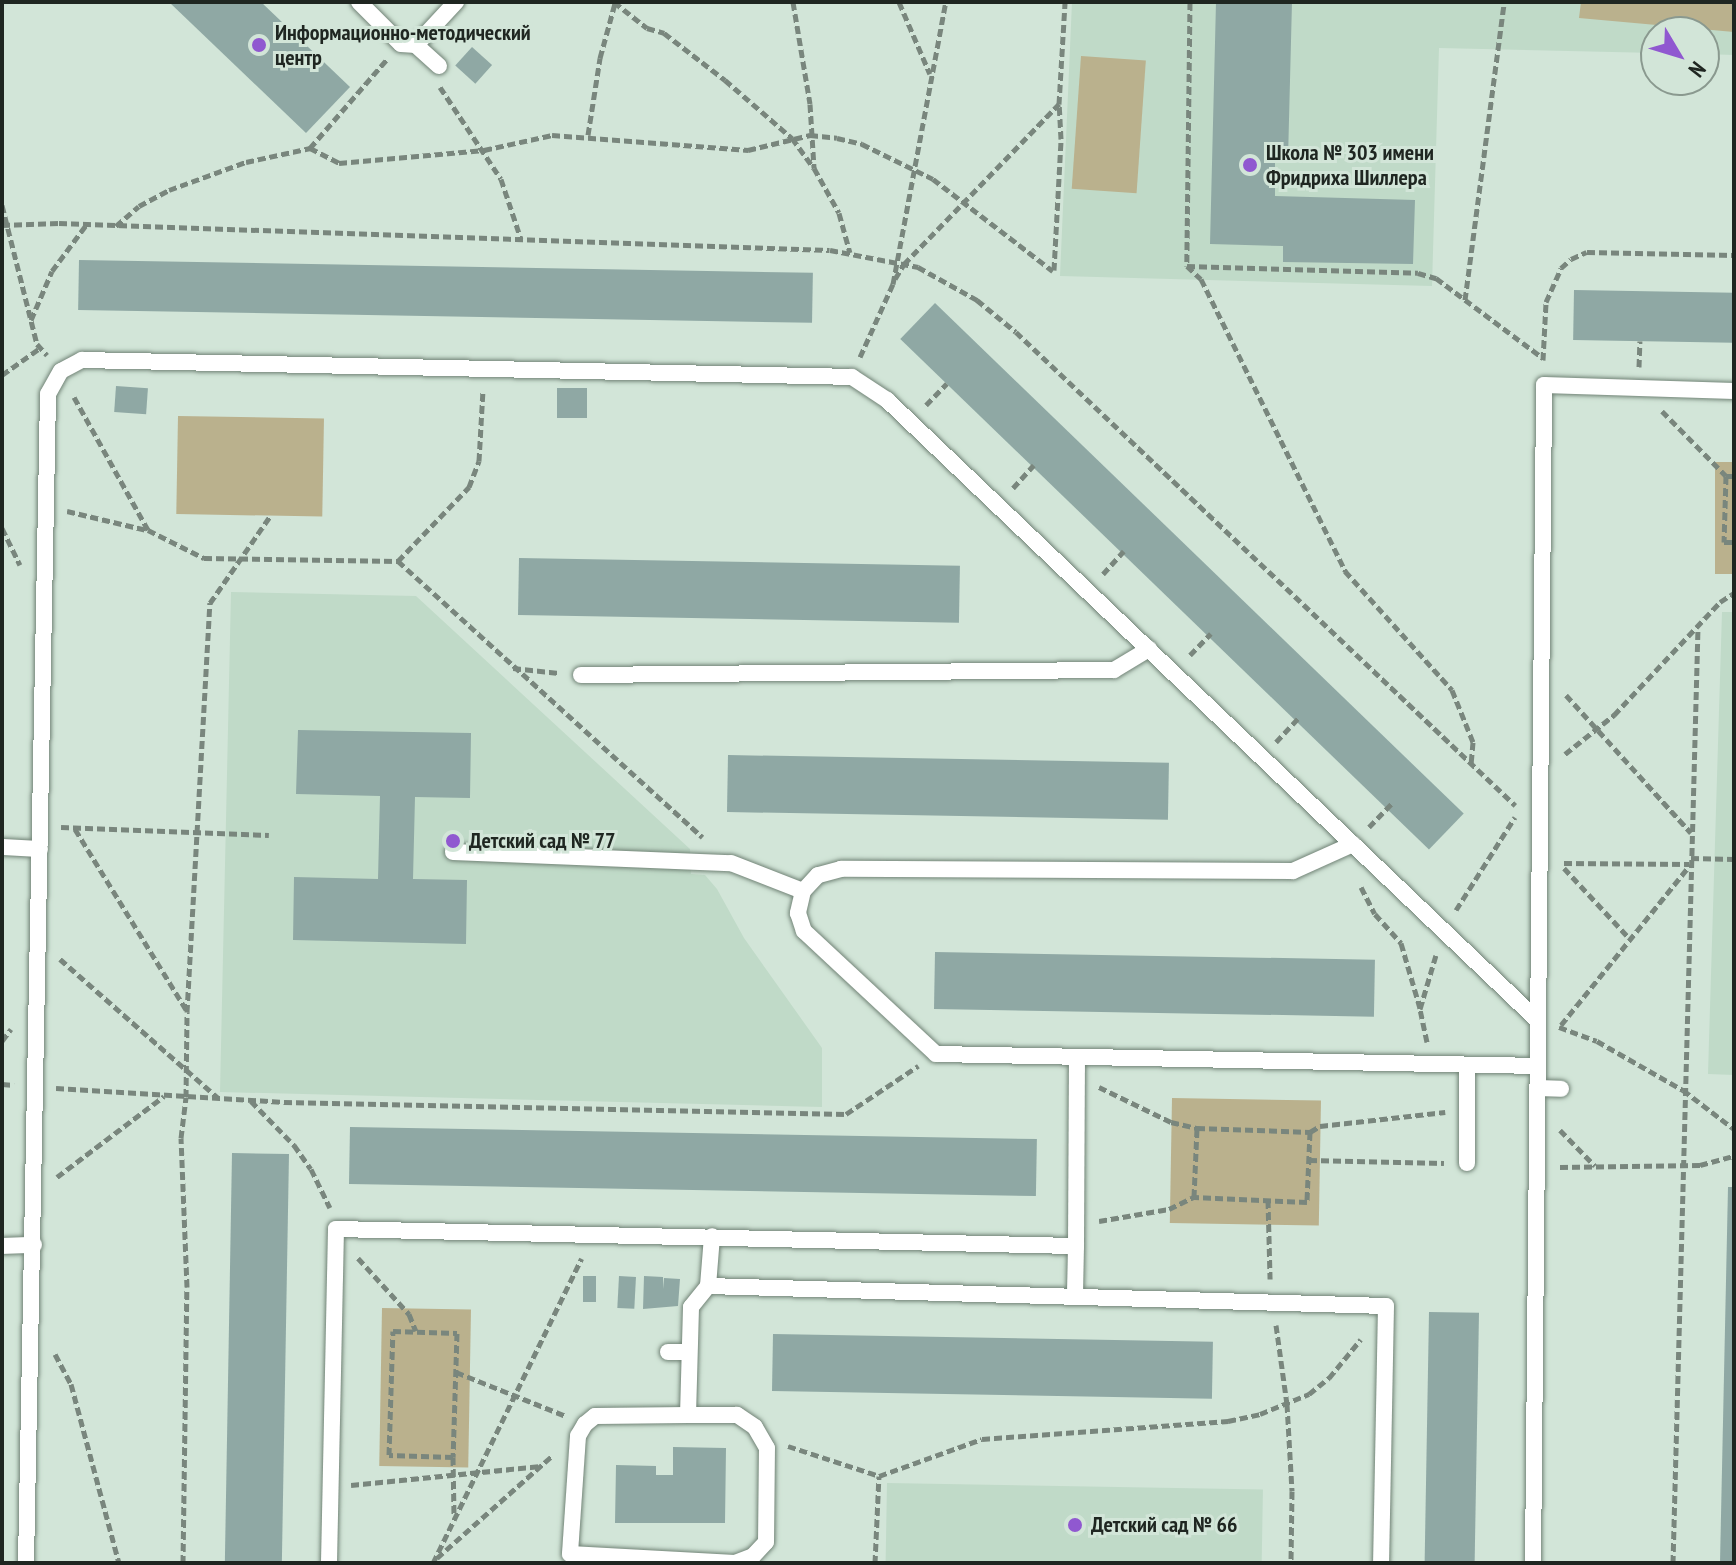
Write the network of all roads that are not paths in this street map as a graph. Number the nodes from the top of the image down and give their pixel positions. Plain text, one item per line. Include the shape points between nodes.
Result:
1 (359, 2) edge
2 (456, 2) edge
3 (408, 44) junction
4 (439, 66) road end
5 (1734, 391) edge
6 (1149, 649) junction
7 (581, 675) road end
8 (1353, 844) junction
9 (2, 847) edge
10 (40, 849) junction
11 (453, 852) dead end
12 (803, 891) junction
13 (1536, 1019) junction
14 (1077, 1058) junction
15 (1538, 1061) junction
16 (1467, 1065) junction
17 (1538, 1088) junction
18 (1561, 1089) dead end
19 (1467, 1163) road end
20 (712, 1236) junction
21 (34, 1245) junction
22 (2, 1246) edge
23 (1076, 1246) junction
24 (708, 1286) junction
25 (1075, 1294) junction
26 (668, 1352) dead end
27 (689, 1352) junction
28 (688, 1415) junction
29 (26, 1563) edge
30 (329, 1563) edge
31 (735, 1563) edge
32 (1381, 1563) edge
33 (1533, 1563) edge

1 - 3 lane
2 - 3 lane
3 - 4 lane
5 - 13 lane via 1544,385
6 - 7 lane via 1114,670
6 - 8 lane
6 - 10 lane via 910,421 852,377 82,360 61,371 48,394
8 - 12 lane via 1293,871 841,869 818,875
8 - 13 lane
9 - 10 lane
10 - 21 lane
11 - 12 lane via 731,863
12 - 14 lane via 798,913 804,931 936,1054
13 - 15 lane
14 - 16 lane
14 - 23 lane
15 - 16 lane
15 - 17 lane
16 - 19 lane
17 - 18 lane
17 - 33 lane
20 - 23 lane
20 - 24 lane
20 - 30 lane via 336,1229
21 - 22 lane
21 - 29 lane
23 - 25 lane
24 - 25 lane
24 - 27 lane via 691,1307
25 - 32 lane via 1386,1306
26 - 27 lane
27 - 28 lane
28 - 31 lane via 737,1415 755,1427 767,1448 766,1542 753,1556
28 - 31 lane via 595,1416 582,1430 570,1554

